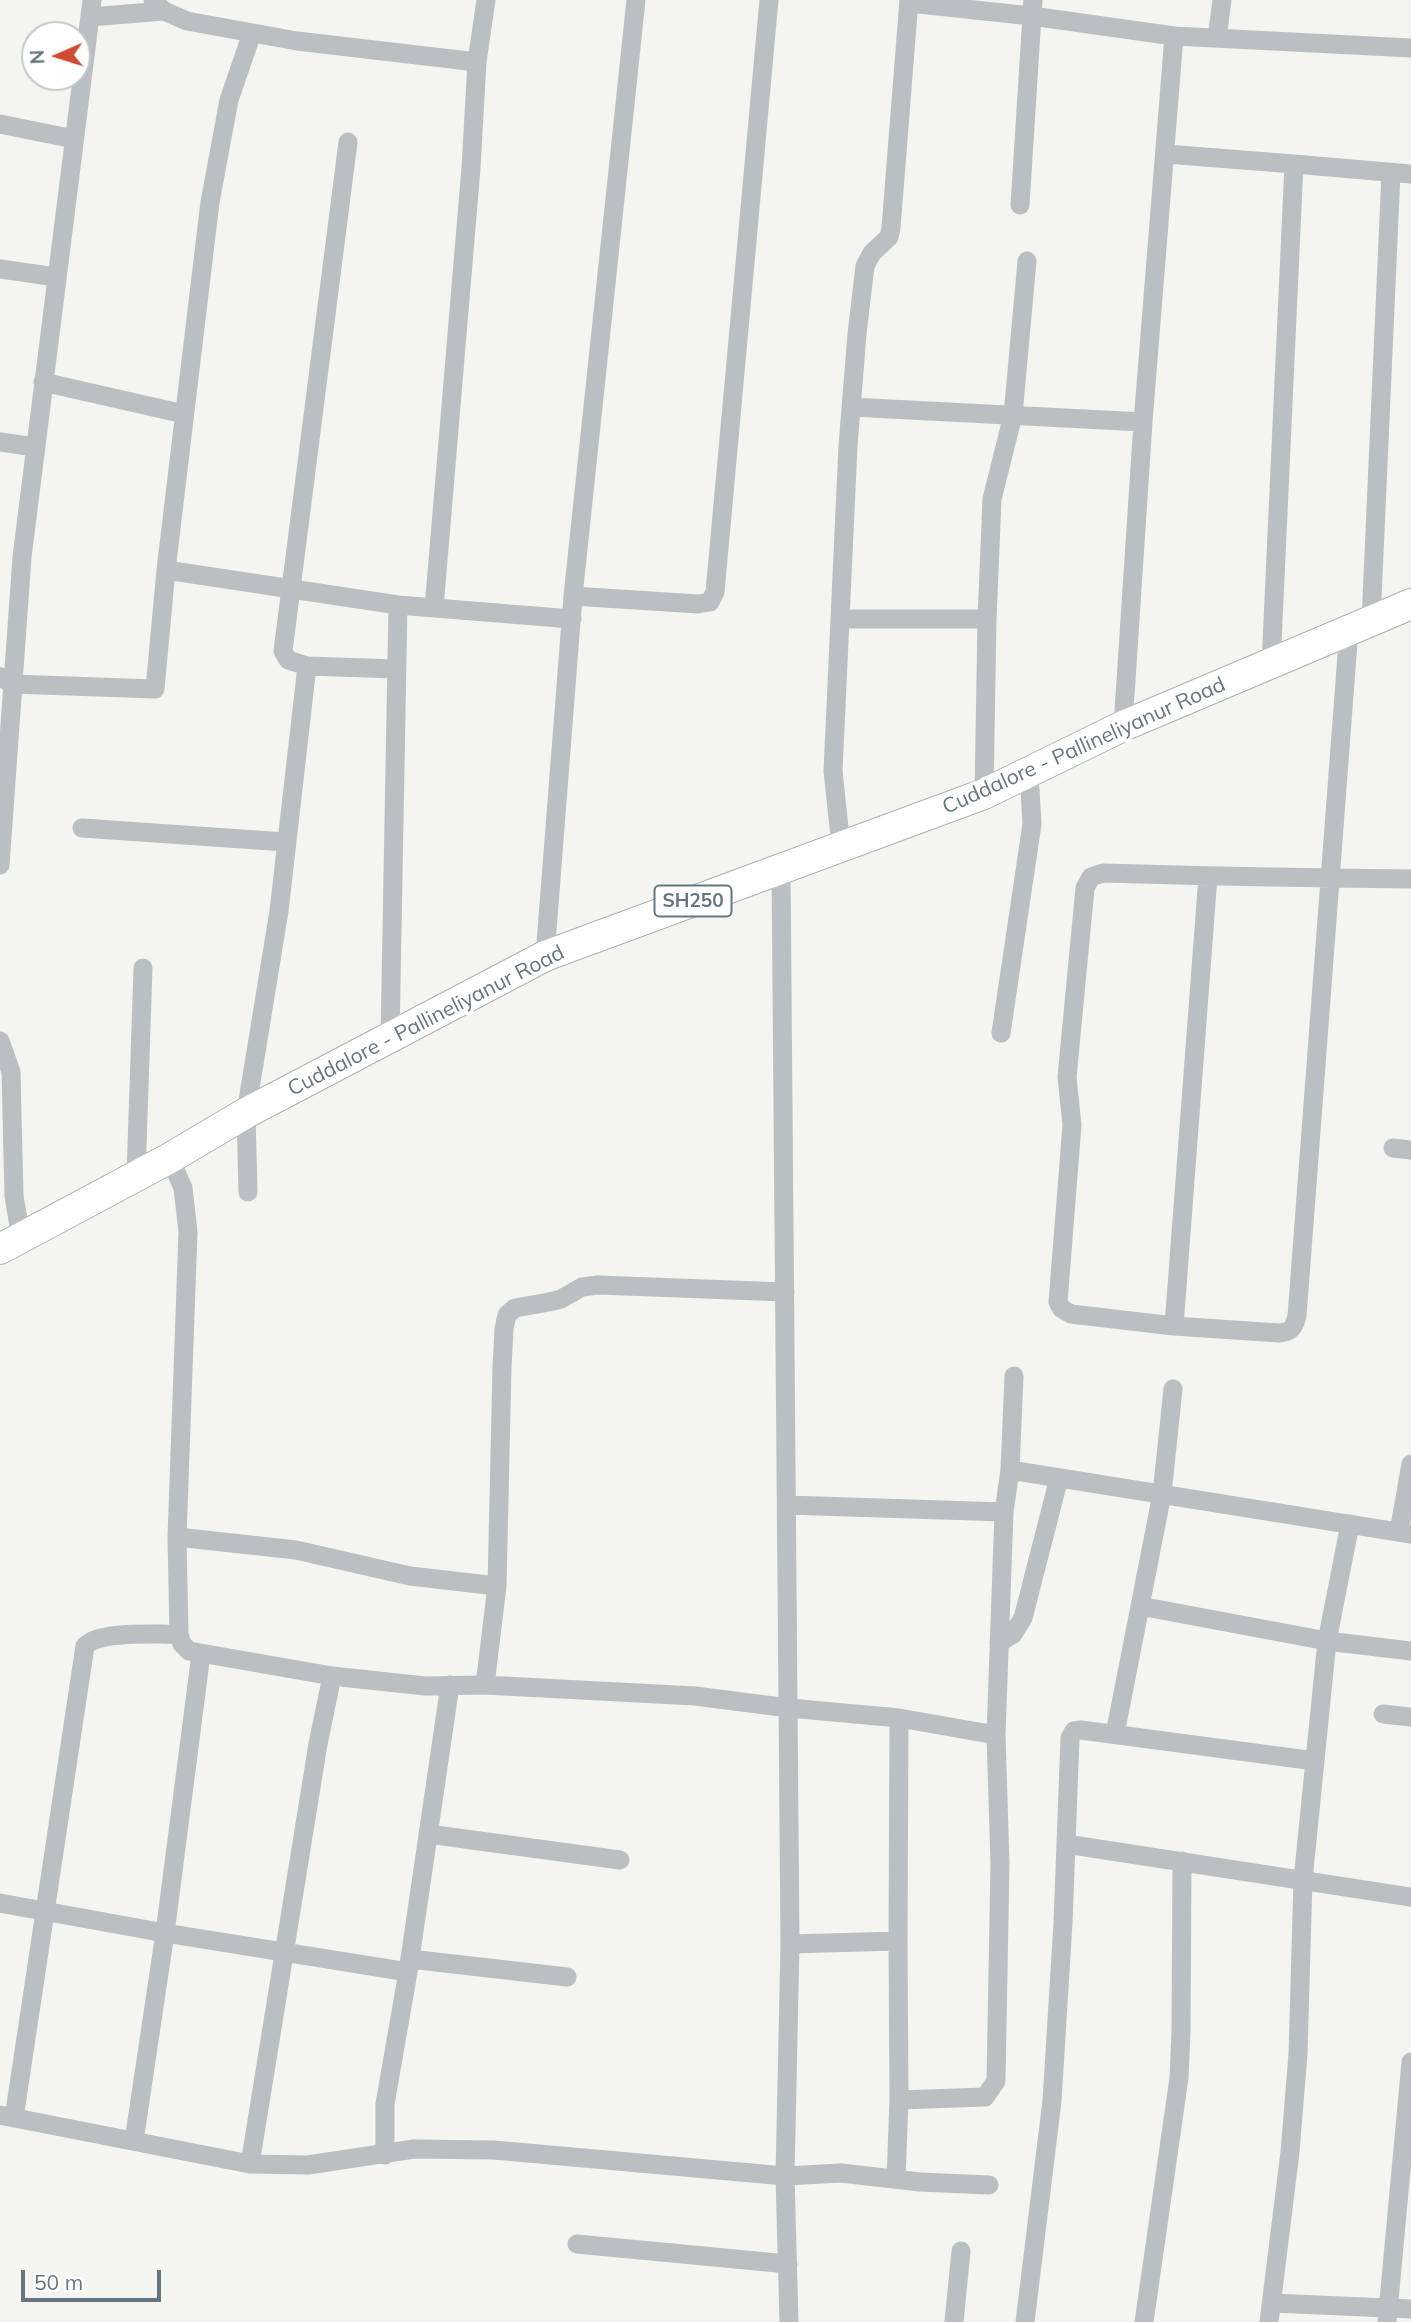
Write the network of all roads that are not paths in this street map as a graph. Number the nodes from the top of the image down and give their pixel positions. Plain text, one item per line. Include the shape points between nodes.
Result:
1 (486, 0) edge
2 (636, 0) edge
3 (769, 0) edge
4 (1222, 0) edge
5 (909, 1) edge
6 (158, 5) edge
7 (91, 8) edge
8 (1032, 8) edge
9 (252, 33) junction
10 (1174, 36) junction
11 (1217, 38) junction
12 (1411, 48) edge
13 (477, 62) junction
14 (0, 124) edge
15 (74, 139) junction
16 (348, 142) dead end
17 (1166, 154) junction
18 (1294, 164) junction
19 (1391, 173) junction
20 (1411, 174) edge
21 (1020, 205) dead end
22 (1027, 261) dead end
23 (0, 269) edge
24 (56, 277) junction
25 (43, 382) junction
26 (851, 407) junction
27 (184, 414) junction
28 (1013, 415) junction
29 (1143, 422) junction
30 (0, 442) edge
31 (35, 447) junction
32 (166, 570) junction
33 (291, 590) junction
34 (573, 596) junction
35 (1411, 604) edge
36 (398, 605) junction
37 (434, 608) junction
38 (572, 619) junction
39 (840, 619) junction
40 (987, 619) junction
41 (1360, 625) junction
42 (1271, 664) junction
43 (307, 666) junction
44 (397, 669) junction
45 (6, 680) edge
46 (1123, 726) junction
47 (1024, 775) junction
48 (984, 794) junction
49 (82, 828) dead end
50 (286, 842) junction
51 (841, 846) junction
52 (0, 865) edge
53 (781, 868) junction
54 (1208, 876) junction
55 (1331, 878) junction
56 (1411, 879) edge
57 (545, 956) junction
58 (143, 968) dead end
59 (1000, 1032) dead end
60 (390, 1038) junction
61 (0, 1041) edge
62 (246, 1113) junction
63 (170, 1158) junction
64 (136, 1176) junction
65 (248, 1192) dead end
66 (11, 1244) edge
67 (785, 1292) junction
68 (1174, 1326) junction
69 (1014, 1376) dead end
70 (1173, 1389) dead end
71 (1411, 1464) edge
72 (1010, 1470) junction
73 (1059, 1478) junction
74 (1162, 1494) junction
75 (787, 1505) junction
76 (1004, 1512) junction
77 (1350, 1524) junction
78 (1405, 1533) edge
79 (177, 1537) junction
80 (498, 1586) junction
81 (1140, 1606) junction
82 (179, 1634) junction
83 (1326, 1641) junction
84 (999, 1643) junction
85 (1411, 1651) edge
86 (201, 1654) junction
87 (332, 1676) junction
88 (450, 1685) junction
89 (485, 1685) junction
90 (789, 1708) junction
91 (1383, 1714) dead end
92 (1411, 1717) edge
93 (899, 1718) junction
94 (1115, 1734) junction
95 (996, 1735) junction
96 (1315, 1761) junction
97 (428, 1834) junction
98 (1066, 1844) junction
99 (620, 1860) dead end
100 (1182, 1861) junction
101 (1303, 1880) junction
102 (1411, 1897) edge
103 (0, 1903) edge
104 (44, 1911) junction
105 (165, 1933) junction
106 (898, 1941) junction
107 (790, 1944) junction
108 (285, 1953) junction
109 (409, 1965) junction
110 (567, 1977) dead end
111 (1411, 2062) edge
112 (899, 2101) junction
113 (1409, 2103) edge
114 (7, 2117) edge
115 (134, 2141) junction
116 (385, 2155) junction
117 (250, 2164) junction
118 (785, 2176) junction
119 (896, 2179) junction
120 (989, 2185) dead end
121 (577, 2244) dead end
122 (961, 2252) dead end
123 (788, 2264) junction
124 (1411, 2309) edge
125 (1271, 2313) edge
126 (1388, 2314) edge
127 (789, 2322) edge
128 (954, 2322) edge
129 (1025, 2322) edge
130 (1144, 2322) edge

1 - 13 street
2 - 34 street
3 - 34 street via 715,592 710,603 698,604
4 - 11 street
5 - 8 street
5 - 26 street via 891,228 865,266
6 - 7 street
6 - 9 street via 187,21
7 - 15 street
8 - 10 street
8 - 21 street
9 - 13 street
9 - 27 street via 222,130
10 - 11 street
10 - 17 street
11 - 12 street
13 - 37 street
14 - 15 street
15 - 24 street
16 - 33 street
17 - 18 street
17 - 29 street
18 - 19 street
18 - 42 street
19 - 20 street
19 - 41 street
22 - 28 street
23 - 24 street
24 - 25 street
25 - 27 street
25 - 31 street
26 - 28 street
26 - 39 street
27 - 32 street
28 - 29 street
28 - 40 street via 992,499
29 - 46 street
30 - 31 street
31 - 45 street
32 - 33 street
32 - 45 street via 155,689
33 - 36 street
33 - 43 street via 283,651 288,660
34 - 38 street
35 - 41 main road, Cuddalore - Pallineliyanur Road / SH250
36 - 37 street
36 - 44 street
37 - 38 street
38 - 57 street
39 - 40 street
39 - 51 street via 833,771
40 - 48 street
41 - 42 main road, Cuddalore - Pallineliyanur Road / SH250
41 - 55 street
42 - 46 main road, Cuddalore - Pallineliyanur Road / SH250
43 - 44 street
43 - 50 street
44 - 60 street
45 - 52 street
46 - 47 main road, Cuddalore - Pallineliyanur Road / SH250
47 - 48 main road, Cuddalore - Pallineliyanur Road / SH250
47 - 59 street via 1030,789 1032,824
48 - 51 main road, Cuddalore - Pallineliyanur Road / SH250
49 - 50 street
50 - 62 street
51 - 53 main road, Cuddalore - Pallineliyanur Road / SH250
53 - 57 main road, Cuddalore - Pallineliyanur Road / SH250
53 - 67 street
54 - 55 street
54 - 68 street
54 - 68 street via 1103,873 1091,877 1085,888 1067,1077 1072,1125 1058,1302 1071,1314
55 - 56 street
55 - 68 street via 1294,1326 1279,1333
57 - 60 main road, Cuddalore - Pallineliyanur Road / SH250
58 - 64 street
60 - 62 main road, Cuddalore - Pallineliyanur Road / SH250
61 - 66 street via 11,1072
62 - 63 main road, Cuddalore - Pallineliyanur Road / SH250
62 - 65 street
63 - 64 main road, Cuddalore - Pallineliyanur Road / SH250
63 - 79 street via 183,1188 188,1232
64 - 66 main road, Cuddalore - Pallineliyanur Road / SH250
67 - 75 street
67 - 80 street via 598,1285 516,1308 507,1315 503,1329
69 - 72 street
70 - 74 street
71 - 78 street
72 - 73 street
72 - 76 street
73 - 74 street
73 - 84 street via 1023,1618 1013,1634
74 - 77 street
74 - 81 street
75 - 76 street
75 - 90 street
76 - 84 street
77 - 78 street
77 - 83 street
79 - 80 street via 296,1550 410,1576
79 - 82 street
80 - 89 street
81 - 83 street
81 - 94 street
82 - 86 street via 189,1651
82 - 104 street via 104,1637 85,1646
83 - 85 street
83 - 96 street
84 - 95 street
86 - 87 street
86 - 105 street
87 - 88 street
87 - 108 street
88 - 89 street
88 - 97 street
89 - 90 street via 646,1692
90 - 93 street
90 - 107 street
91 - 92 street
93 - 95 street
93 - 106 street
94 - 96 street
94 - 98 street via 1073,1731
95 - 112 street via 1000,1863 996,2081 985,2097
96 - 101 street
97 - 99 street
97 - 109 street
98 - 100 street
98 - 129 street via 1052,2101
100 - 101 street
100 - 130 street via 1179,2078
101 - 102 street
101 - 125 street via 1298,2054
103 - 104 street
104 - 105 street
104 - 114 street
105 - 108 street
105 - 115 street
106 - 107 street
106 - 112 street
107 - 118 street
108 - 109 street
108 - 117 street
109 - 110 street
109 - 116 street via 386,2104
111 - 113 street
112 - 119 street
113 - 126 street
114 - 115 street
115 - 117 street
116 - 117 street via 309,2165
116 - 118 street via 414,2149 521,2152
118 - 119 street via 841,2173
118 - 123 street
119 - 120 street
121 - 123 street
122 - 128 street
123 - 127 street
124 - 126 street
125 - 126 street

